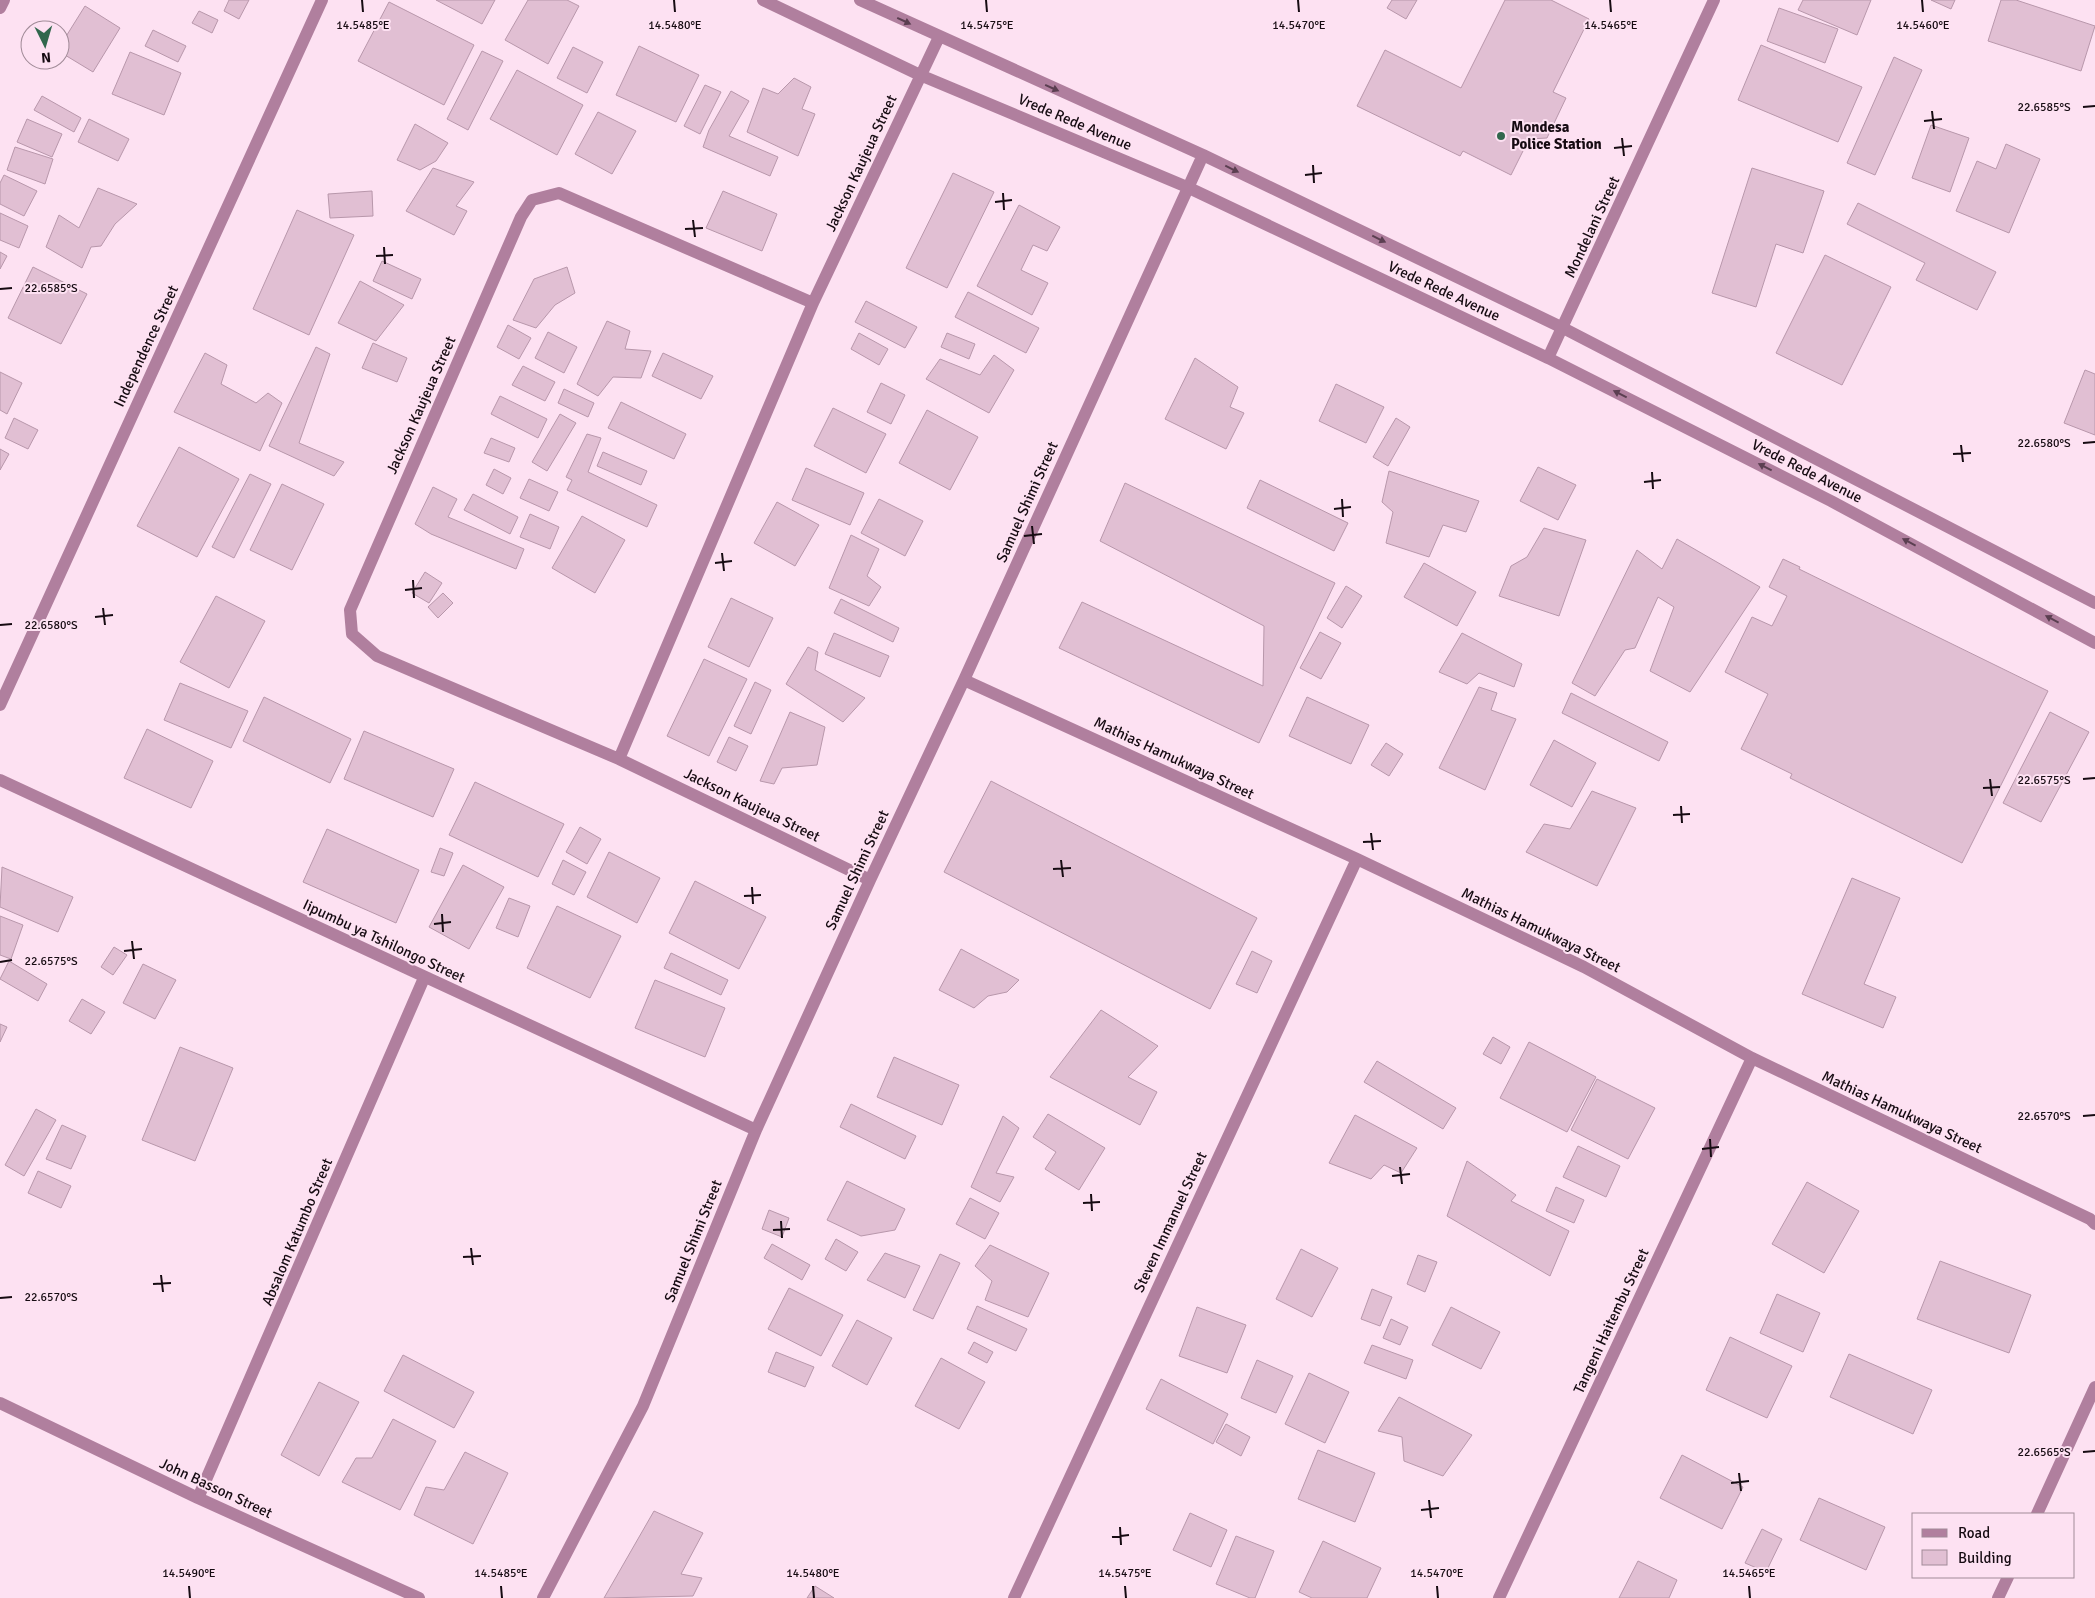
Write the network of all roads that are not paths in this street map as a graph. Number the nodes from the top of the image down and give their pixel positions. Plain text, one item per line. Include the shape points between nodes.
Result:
1 (4, 0) edge
2 (322, 0) edge
3 (763, 0) edge
4 (860, 0) edge
5 (1714, 0) edge
6 (0, 8) edge
7 (939, 37) junction
8 (920, 75) junction
9 (1202, 155) junction
10 (1187, 187) junction
11 (813, 303) junction
12 (1563, 328) junction
13 (1548, 358) junction
14 (2095, 603) edge
15 (2095, 642) edge
16 (964, 680) junction
17 (0, 705) edge
18 (619, 759) junction
19 (0, 780) edge
20 (1356, 859) junction
21 (870, 880) junction
22 (424, 978) junction
23 (1752, 1058) junction
24 (756, 1130) junction
25 (2095, 1224) edge
26 (2095, 1388) edge
27 (0, 1403) edge
28 (198, 1498) junction
29 (2037, 1513) edge
30 (2008, 1578) edge
31 (420, 1598) edge
32 (543, 1598) edge
33 (1014, 1598) edge
34 (1499, 1598) edge
35 (1998, 1598) edge

1 - 6 street
2 - 17 street, Independence Street
3 - 8 street, Vrede Rede Avenue
4 -> 7 street, Vrede Rede Avenue
5 - 12 street, Mondelani Street
7 - 8 street, Jackson Kaujeua Street
7 -> 9 street, Vrede Rede Avenue
8 - 10 street, Vrede Rede Avenue
8 - 11 street, Jackson Kaujeua Street
9 - 10 street, Samuel Shimi Street
9 -> 12 street, Vrede Rede Avenue
10 - 13 street, Vrede Rede Avenue
10 - 16 street, Samuel Shimi Street
11 - 18 street, Jackson Kaujeua Street
11 - 18 street, Jackson Kaujeua Street via 559,193 532,200 521,217 350,610 352,634 377,656
12 - 13 street, Mondelani Street
12 - 14 street, Vrede Rede Avenue
15 -> 13 street, Vrede Rede Avenue via 1831,501
16 - 20 street, Mathias Hamukwaya Street
16 - 21 street, Samuel Shimi Street
18 - 21 street, Jackson Kaujeua Street
19 - 22 street, Iipumbu ya Tshilongo Street
20 - 23 street, Mathias Hamukwaya Street via 1584,967
20 - 33 street, Steven Immanuel Street
21 - 24 street, Samuel Shimi Street
22 - 24 street, Iipumbu ya Tshilongo Street
22 - 28 street, Absalom Katumbo Street
23 - 25 street, Mathias Hamukwaya Street
23 - 34 street, Tangeni Haitembu Street
24 - 32 street, Samuel Shimi Street via 644,1406
26 - 29 street
27 - 28 street, John Basson Street
28 - 31 street, John Basson Street
30 - 35 street

